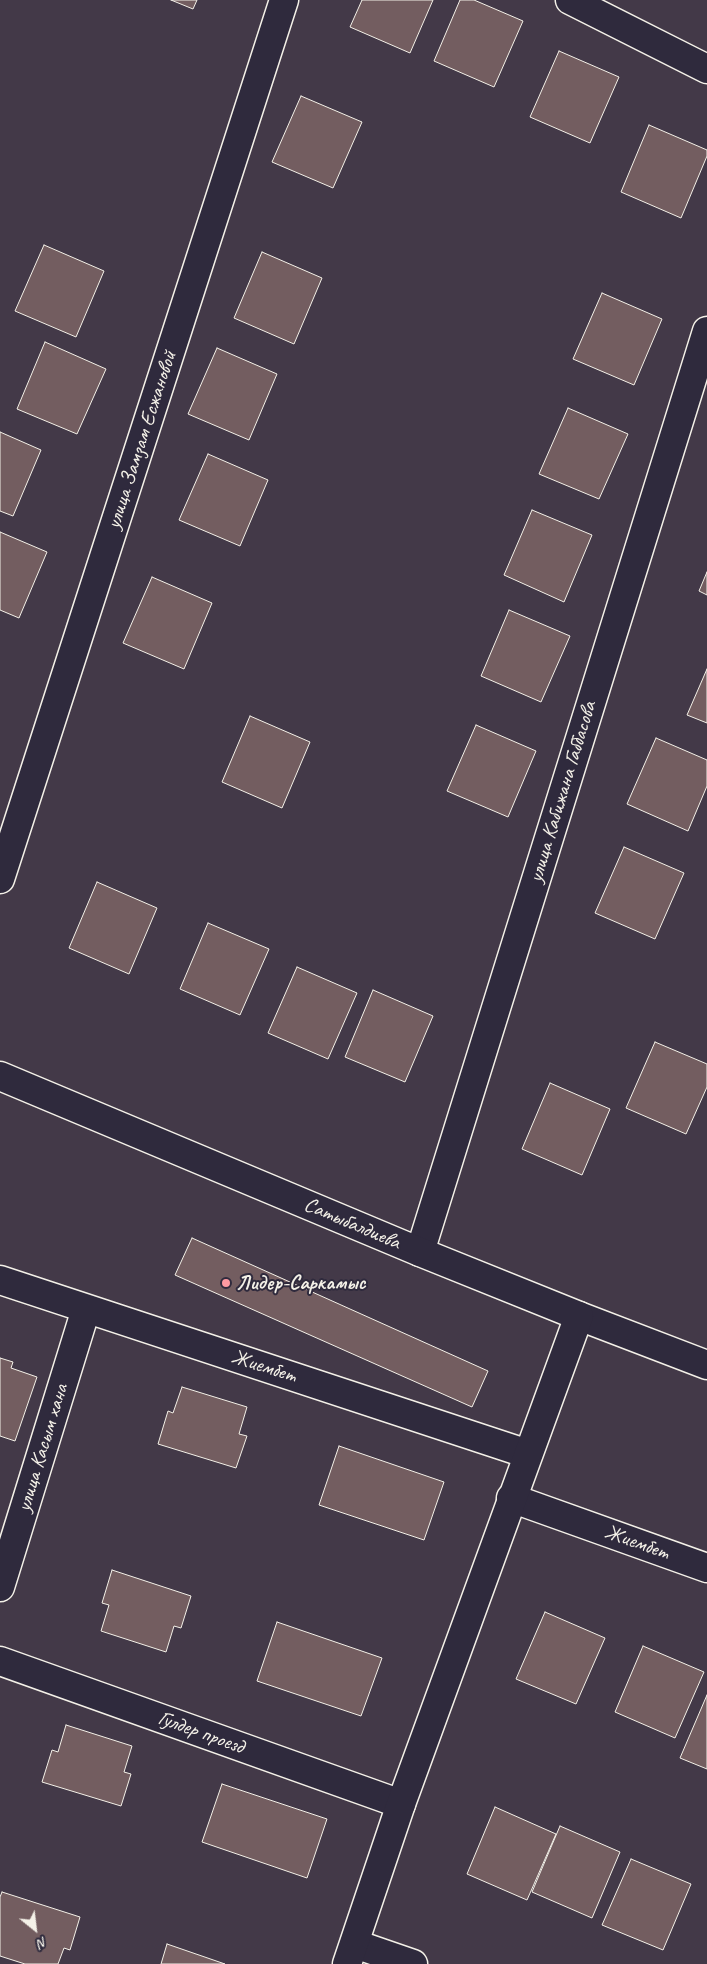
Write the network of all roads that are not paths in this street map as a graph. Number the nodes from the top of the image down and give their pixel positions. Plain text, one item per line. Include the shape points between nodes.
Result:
1 (284, 0) edge
2 (570, 0) edge
3 (707, 69) edge
4 (707, 331) edge
5 (0, 879) edge
6 (0, 1076) edge
7 (420, 1252) junction
8 (0, 1280) edge
9 (86, 1309) junction
10 (578, 1316) junction
11 (707, 1365) edge
12 (528, 1454) junction
13 (512, 1498) junction
14 (707, 1568) edge
15 (0, 1587) edge
16 (0, 1661) edge
17 (401, 1804) junction
18 (351, 1954) edge
19 (413, 1964) edge

1 - 5 street, улица Замзам Есжановой
2 - 3 street
4 - 7 street, улица Кабижана Габбасова
6 - 7 street, Сатыбалдиева
7 - 10 street, Сатыбалдиева
8 - 9 street, Жиембет
9 - 12 street, Жиембет
9 - 15 street, улица Касым хана
10 - 11 street, Сатыбалдиева
10 - 12 street
12 - 13 street
13 - 14 street, Жиембет
13 - 17 street
16 - 17 street, Гулдер проезд
17 - 18 street
18 - 19 street

